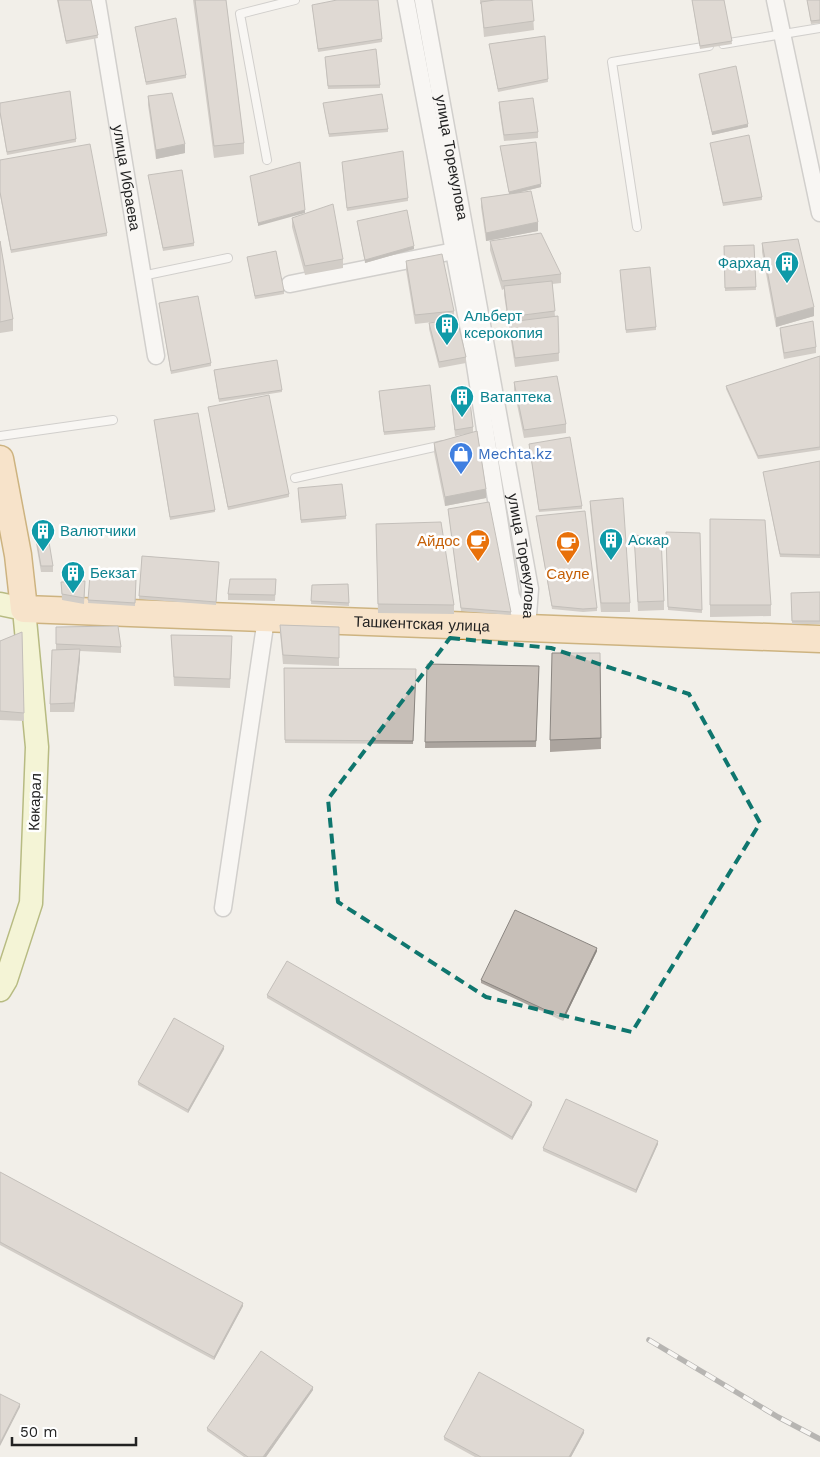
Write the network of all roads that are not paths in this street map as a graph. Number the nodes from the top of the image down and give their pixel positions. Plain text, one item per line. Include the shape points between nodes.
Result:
1 (97, 0) edge
2 (295, 0) edge
3 (406, 0) edge
4 (423, 0) edge
5 (774, 0) edge
6 (820, 28) edge
7 (781, 35) junction
8 (267, 160) dead end
9 (820, 212) edge
10 (637, 227) dead end
11 (454, 251) junction
12 (228, 258) dead end
13 (142, 276) junction
14 (290, 284) dead end
15 (156, 356) dead end
16 (112, 420) dead end
17 (0, 436) edge
18 (448, 444) edge
19 (0, 459) edge
20 (295, 478) dead end
21 (12, 607) edge
22 (266, 618) junction
23 (527, 628) junction
24 (820, 639) edge
25 (223, 908) dead end
26 (0, 990) edge

1 - 13 street, улица Ибраева
2 - 8 lane via 240,14
3 - 11 street, улица Торекулова
4 - 23 street, улица Торекулова via 530,589
5 - 7 street
6 - 7 lane
7 - 9 street
7 - 10 lane via 612,62
11 - 14 street
11 - 23 street, улица Торекулова via 472,346 482,437 511,596
12 - 13 lane
13 - 15 street, улица Ибраева
16 - 17 lane
18 - 20 lane
19 - 21 main road via 18,555
21 - 22 main road, Ташкентская улица
21 - 26 main road, Көкарал via 37,747 31,903
22 - 23 main road, Ташкентская улица
22 - 25 street
23 - 24 main road, Ташкентская улица

